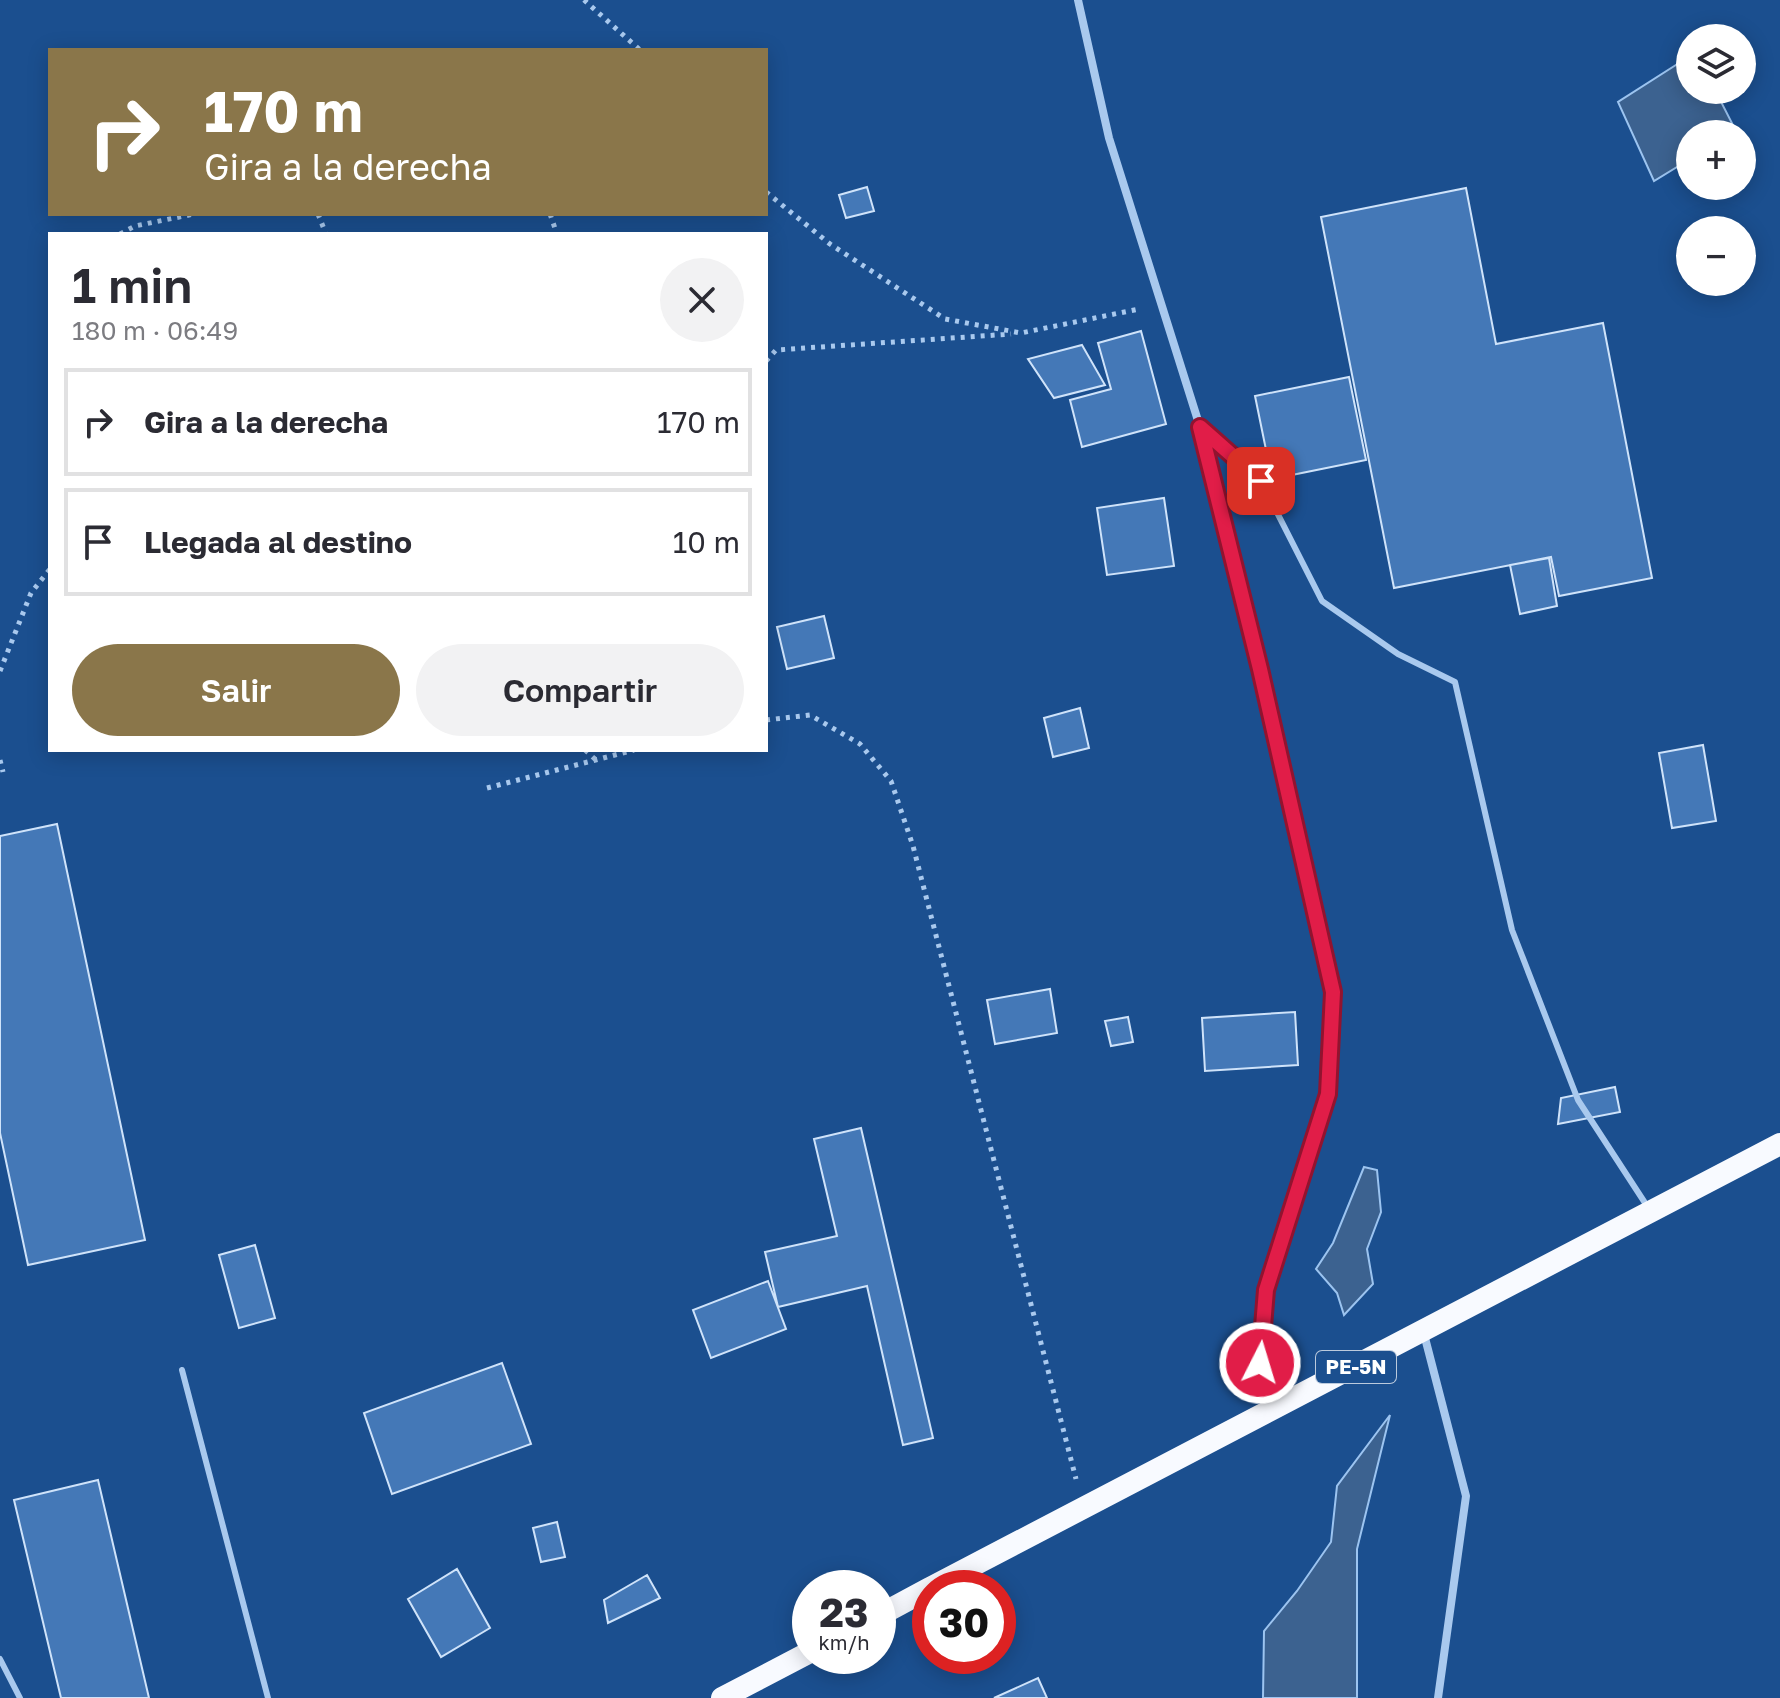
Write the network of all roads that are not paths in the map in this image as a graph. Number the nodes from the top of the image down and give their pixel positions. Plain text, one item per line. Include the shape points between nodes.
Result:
1 (1078, 0) edge
2 (1200, 427) junction
3 (1780, 1144) edge
4 (1651, 1212) junction
5 (1424, 1333) junction
6 (182, 1370) dead end
7 (1271, 1410) junction
8 (964, 1570) edge
9 (0, 1659) edge
10 (792, 1661) edge
11 (20, 1698) edge
12 (268, 1698) edge
13 (722, 1698) edge
14 (1438, 1698) edge

1 - 2 street via 1109,138
2 - 4 lane via 1261,481 1322,601 1398,654 1455,682 1512,930 1578,1100
2 - 7 street via 1333,992 1328,1094 1266,1290 1260,1363
3 - 4 highway, PE-5N
4 - 5 highway, PE-5N
5 - 7 highway, PE-5N
5 - 14 street via 1466,1496
6 - 12 lane
7 - 8 highway, PE-5N
9 - 11 lane
10 - 13 highway

